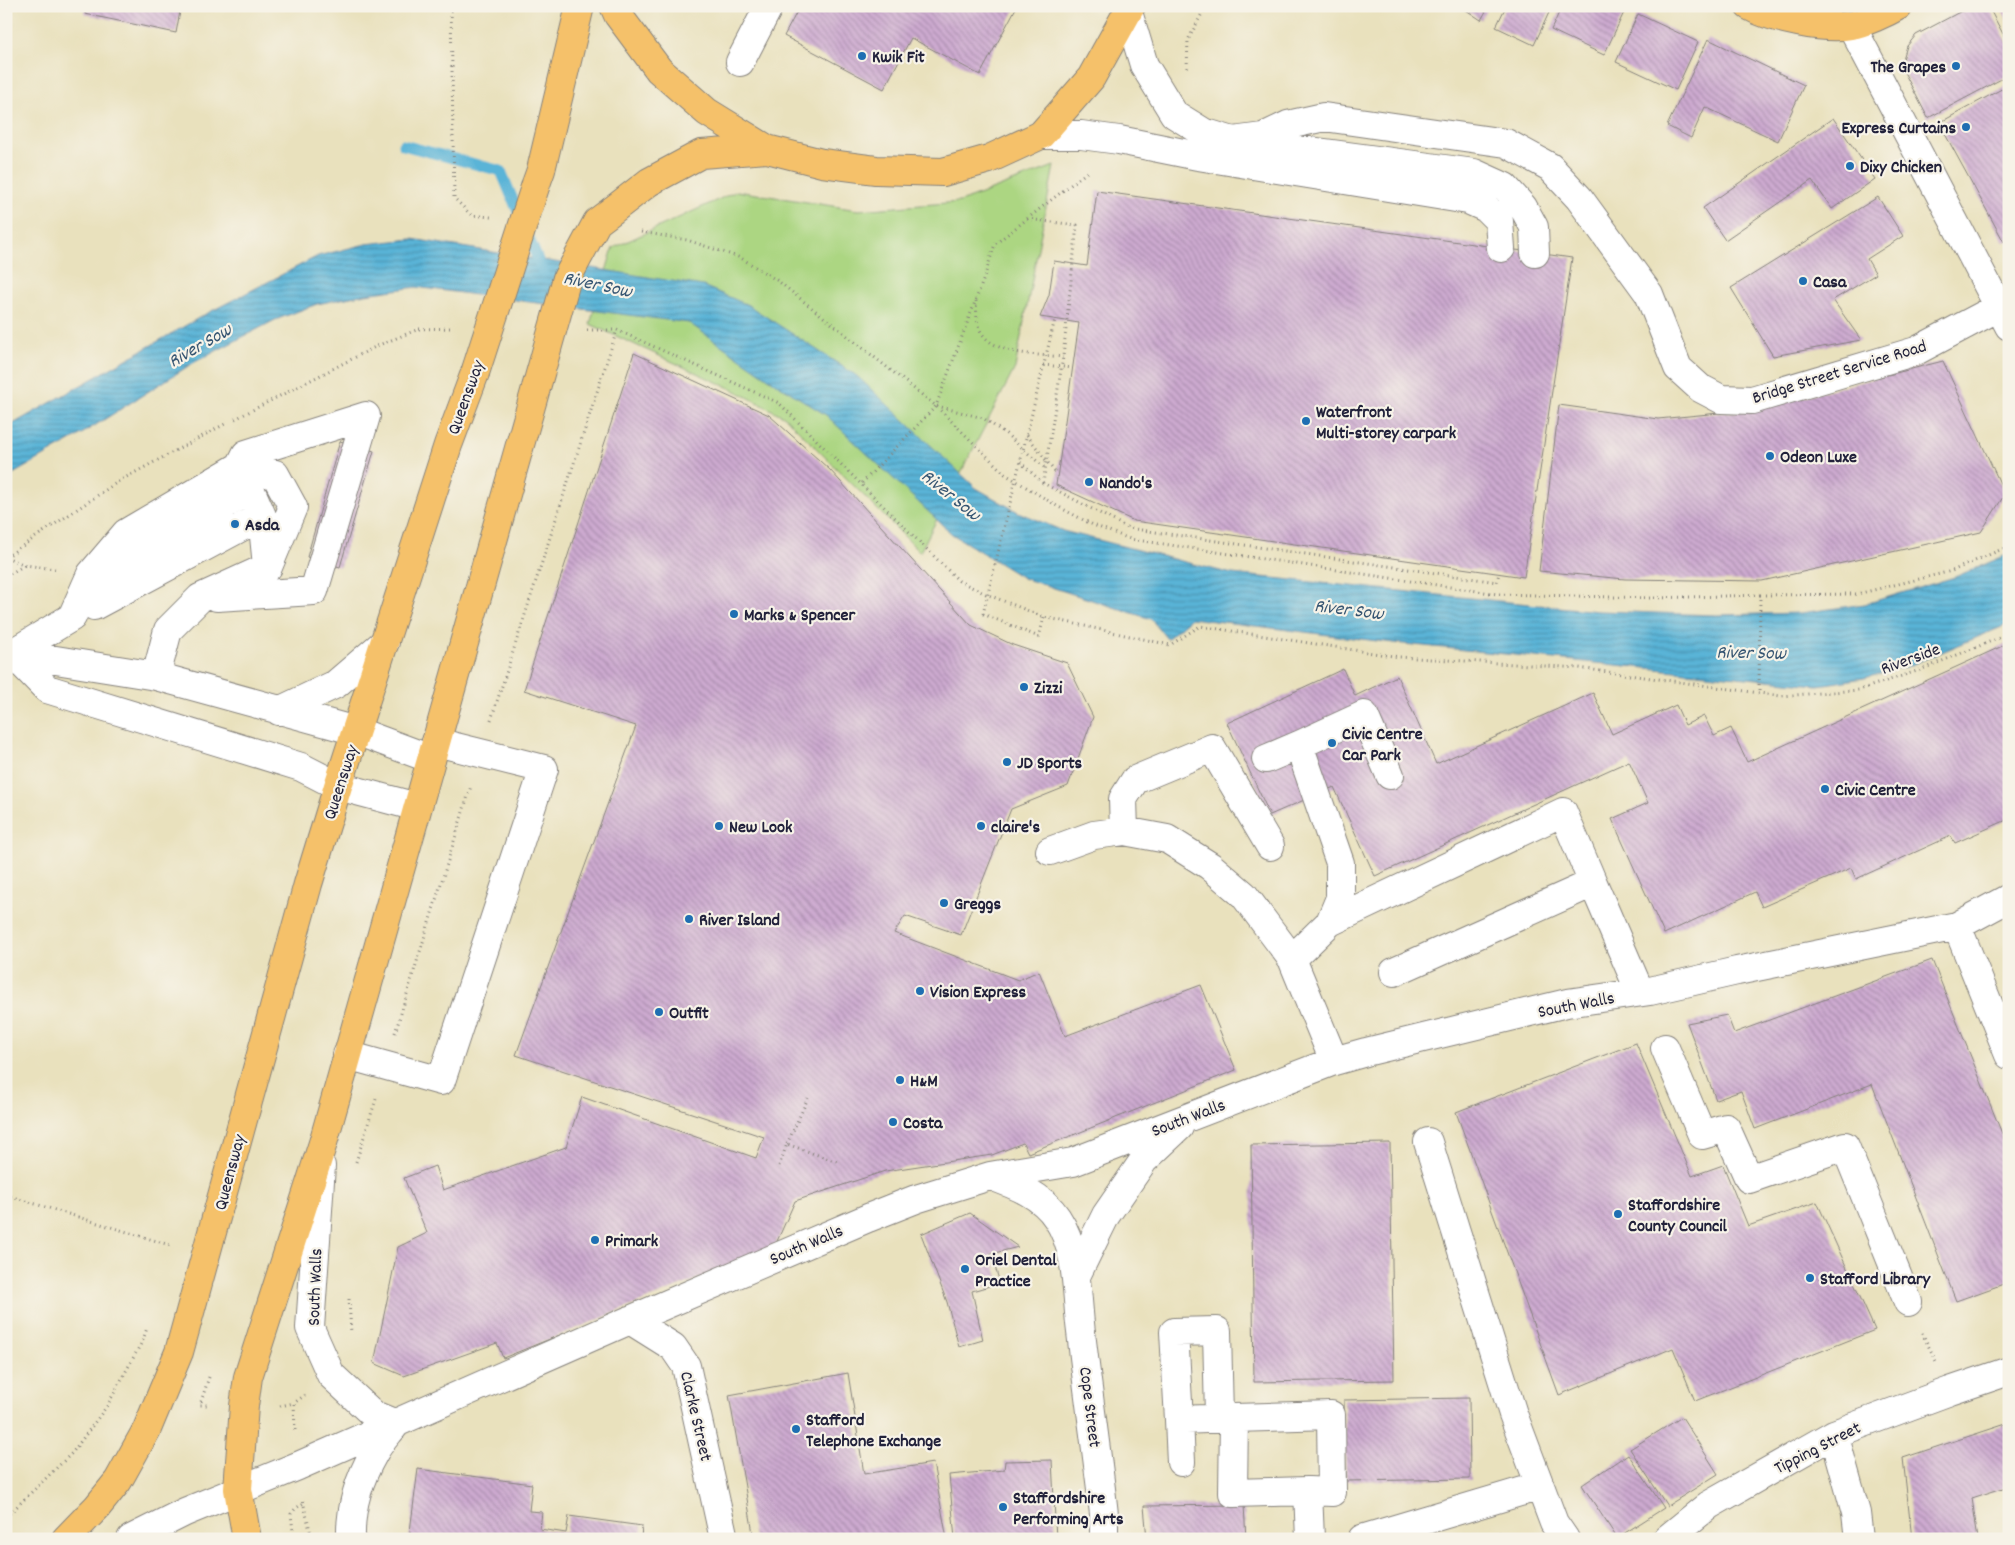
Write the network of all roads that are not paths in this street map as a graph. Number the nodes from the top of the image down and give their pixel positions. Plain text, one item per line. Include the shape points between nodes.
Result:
1 (580, 6) edge
2 (614, 6) edge
3 (769, 6) edge
4 (1749, 6) edge
5 (1898, 6) edge
6 (1130, 9) edge
7 (1851, 25) junction
8 (740, 62) dead end
9 (1041, 135) junction
10 (1233, 141) junction
11 (767, 149) junction
12 (1501, 248) dead end
13 (1535, 253) dead end
14 (2004, 317) edge
15 (246, 478) junction
16 (262, 516) junction
17 (268, 567) junction
18 (200, 598) junction
19 (72, 617) junction
20 (384, 642) junction
21 (12, 653) junction
22 (156, 676) junction
23 (278, 711) junction
24 (356, 731) junction
25 (1298, 745) junction
26 (433, 751) junction
27 (1266, 759) dead end
28 (1390, 775) dead end
29 (338, 786) junction
30 (418, 807) junction
31 (1124, 831) junction
32 (1270, 846) dead end
33 (1050, 852) dead end
34 (1592, 884) junction
35 (2009, 898) edge
36 (1330, 922) junction
37 (1957, 926) junction
38 (1292, 959) junction
39 (1394, 972) dead end
40 (1640, 992) junction
41 (1665, 1048) dead end
42 (347, 1055) junction
43 (2009, 1055) edge
44 (1334, 1061) junction
45 (1191, 1116) junction
46 (1428, 1142) dead end
47 (322, 1143) junction
48 (990, 1176) junction
49 (1076, 1276) junction
50 (1908, 1302) road end
51 (630, 1320) junction
52 (2009, 1371) edge
53 (1226, 1417) junction
54 (1179, 1420) junction
55 (396, 1424) junction
56 (1834, 1434) junction
57 (1181, 1462) dead end
58 (1540, 1486) junction
59 (238, 1489) junction
60 (1308, 1491) junction
61 (66, 1539) edge
62 (130, 1539) edge
63 (247, 1539) edge
64 (351, 1539) edge
65 (724, 1539) edge
66 (1104, 1539) edge
67 (1310, 1539) edge
68 (1362, 1539) edge
69 (1565, 1539) edge
70 (1667, 1539) edge
71 (1859, 1539) edge

1 - 20 highway, Queensway, bridge via 541,170
2 - 11 highway via 659,70 708,112
3 - 8 street
4 - 7 highway via 1810,25
5 - 7 highway
6 - 9 highway via 1091,78
6 - 10 street, Bridge Street Service Road via 1144,65 1174,114 1203,132
7 - 14 street
9 - 11 highway via 989,159 943,172 876,170 822,163
9 - 12 street via 1081,135 1119,140 1468,200 1486,208 1500,221
10 - 13 street via 1474,173 1505,186 1523,207 1534,227
10 - 14 street, Bridge Street Service Road via 1263,137 1288,125 1324,118 1506,143 1550,167 1580,198 1649,294 1678,368 1700,388 1721,399 1752,400 1916,351
11 - 26 highway, bridge via 701,154 649,182 597,222 567,278
15 - 16 street
15 - 17 street via 275,474 293,507
15 - 18 street via 246,454 366,416 314,591
15 - 19 street via 132,555
15 - 19 street via 126,532 91,574
16 - 17 street
16 - 19 street
17 - 18 street
18 - 22 street via 168,630
19 - 21 street
20 - 23 street via 336,684
20 - 24 highway, Queensway
21 - 22 street
21 - 29 street via 46,689 301,767
22 - 23 street
23 - 24 street
24 - 26 street
24 - 29 highway, Queensway
25 - 27 street
25 - 28 street via 1364,714
25 - 36 street via 1340,863 1340,898
26 - 30 highway
26 - 42 street via 480,754 544,769 441,1081
29 - 30 street
29 - 61 highway, Queensway via 179,1352 147,1430 118,1481
30 - 42 highway
31 - 32 street via 1122,799 1135,780 1212,748
31 - 33 street via 1094,835
31 - 38 street via 1167,839 1210,866 1244,895
34 - 36 street via 1563,812
34 - 39 street
34 - 40 street
35 - 37 street, South Walls
36 - 38 street
37 - 40 street, South Walls
37 - 43 street
38 - 44 street
40 - 44 street, South Walls via 1567,1004
41 - 50 street via 1702,1135 1726,1128 1749,1179 1844,1146
42 - 47 highway
44 - 45 street, South Walls
45 - 48 street, South Walls via 1073,1162
45 - 49 street via 1144,1160 1106,1215
46 - 58 street via 1513,1414
47 - 55 street, South Walls via 310,1328 331,1376 374,1415
47 - 59 highway via 248,1377
48 - 49 street, Cope Street via 1026,1190 1058,1218 1070,1246
48 - 51 street, South Walls via 876,1214
49 - 66 street, Cope Street via 1104,1514
51 - 55 street, South Walls
51 - 65 street, Clarke Street via 673,1347 686,1366
52 - 56 street, Tipping Street
53 - 54 street
53 - 54 street via 1217,1331 1174,1332
53 - 60 street via 1233,1493
53 - 60 street via 1331,1415 1332,1492
54 - 57 street
55 - 59 street, South Walls
55 - 64 street via 374,1452 362,1478 351,1522
56 - 70 street, Tipping Street via 1709,1504
56 - 71 street via 1856,1513
58 - 68 street
58 - 69 street via 1554,1522
59 - 62 street, South Walls
59 - 63 highway
60 - 67 street

